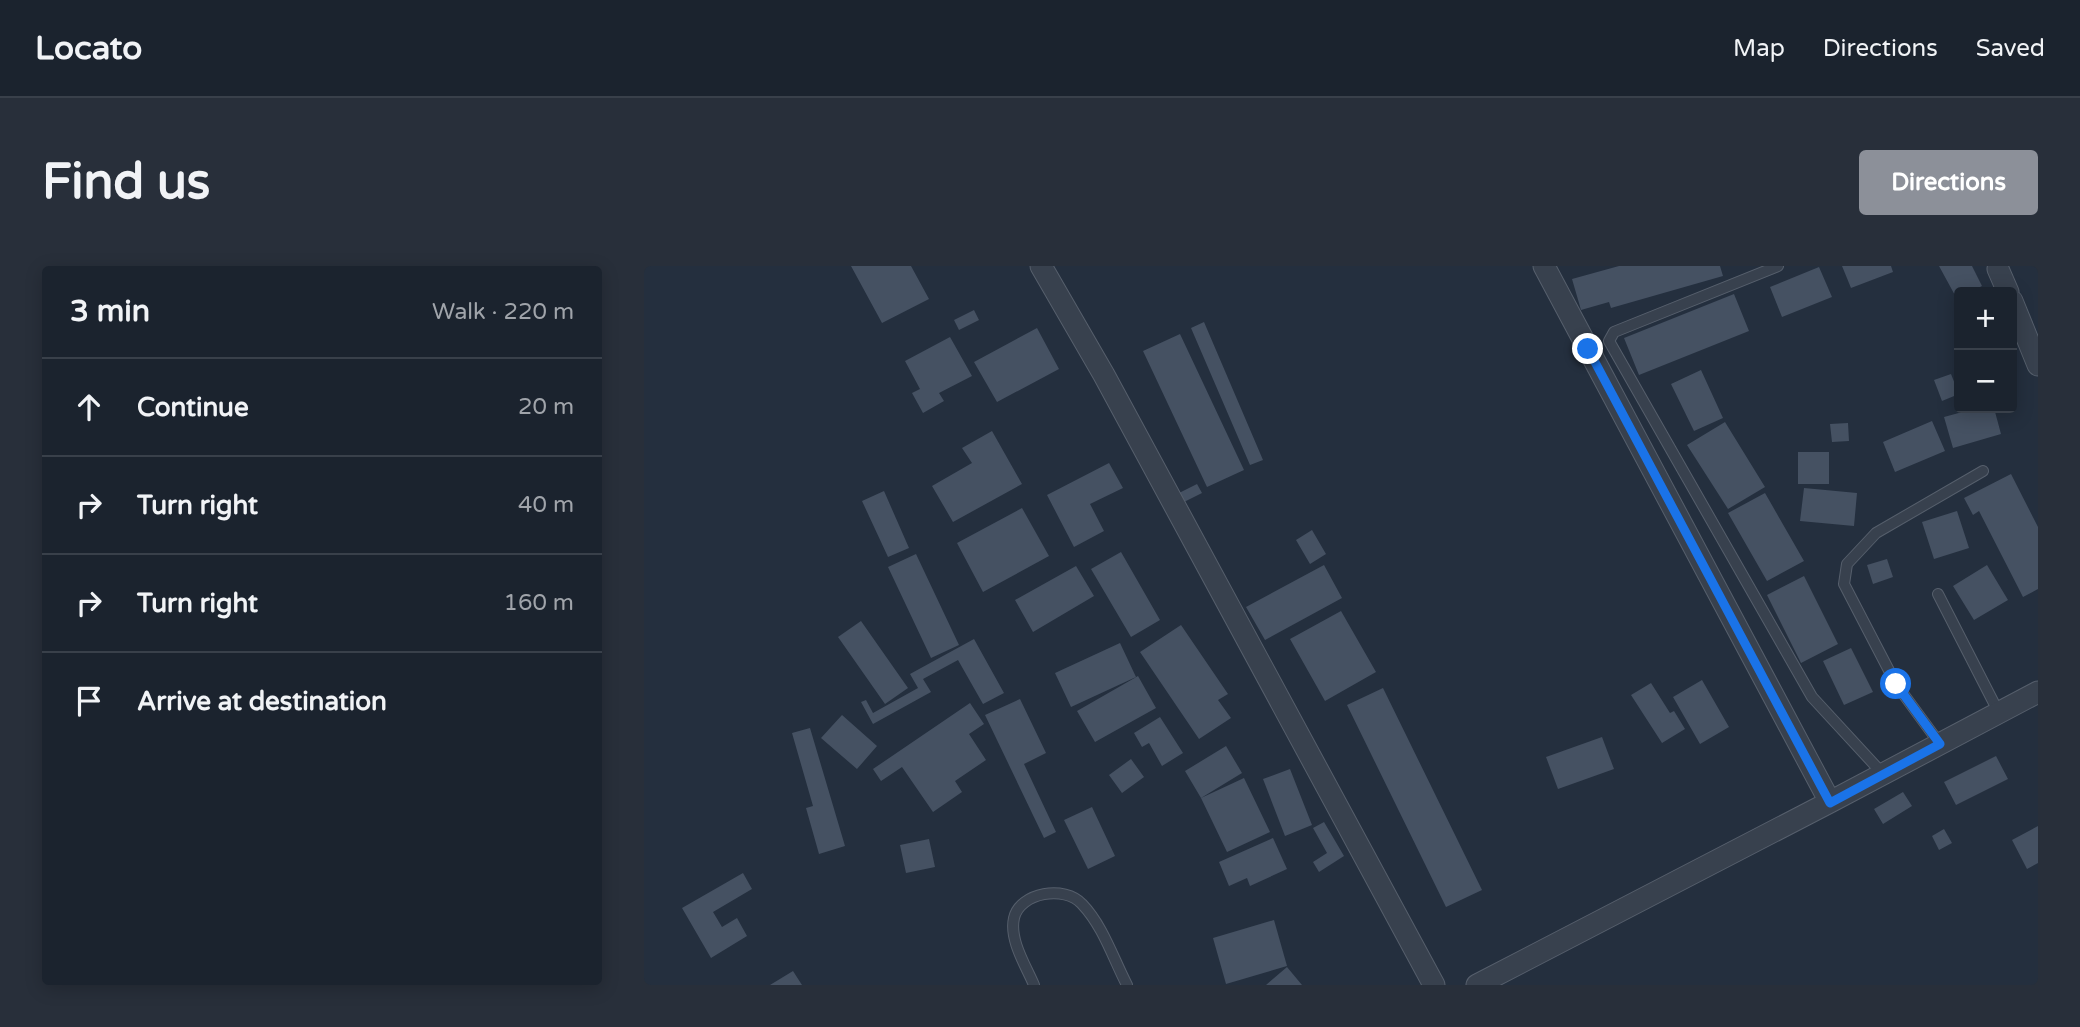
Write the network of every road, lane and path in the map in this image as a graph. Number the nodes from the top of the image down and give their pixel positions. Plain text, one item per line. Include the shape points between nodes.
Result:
1 (1041, 266) edge
2 (1544, 266) edge
3 (1778, 266) edge
4 (1998, 269) dead end
5 (2006, 287) edge
6 (2017, 314) edge
7 (2038, 365) edge
8 (1983, 471) dead end
9 (1938, 594) dead end
10 (2038, 692) edge
11 (1999, 713) junction
12 (1940, 744) junction
13 (1883, 774) junction
14 (1830, 803) junction
15 (1034, 985) edge
16 (1126, 985) edge
17 (1434, 985) edge
18 (1477, 985) edge

1 - 17 street
2 - 14 street
3 - 13 lane via 1614,332 1609,341 1812,697
4 - 5 street
6 - 7 street
8 - 12 lane via 1876,533 1847,564 1844,584 1890,673
9 - 11 lane
10 - 11 street
11 - 12 street
12 - 13 street
13 - 14 street
14 - 18 street
15 - 16 lane via 1016,944 1013,920 1018,907 1042,894 1080,901

